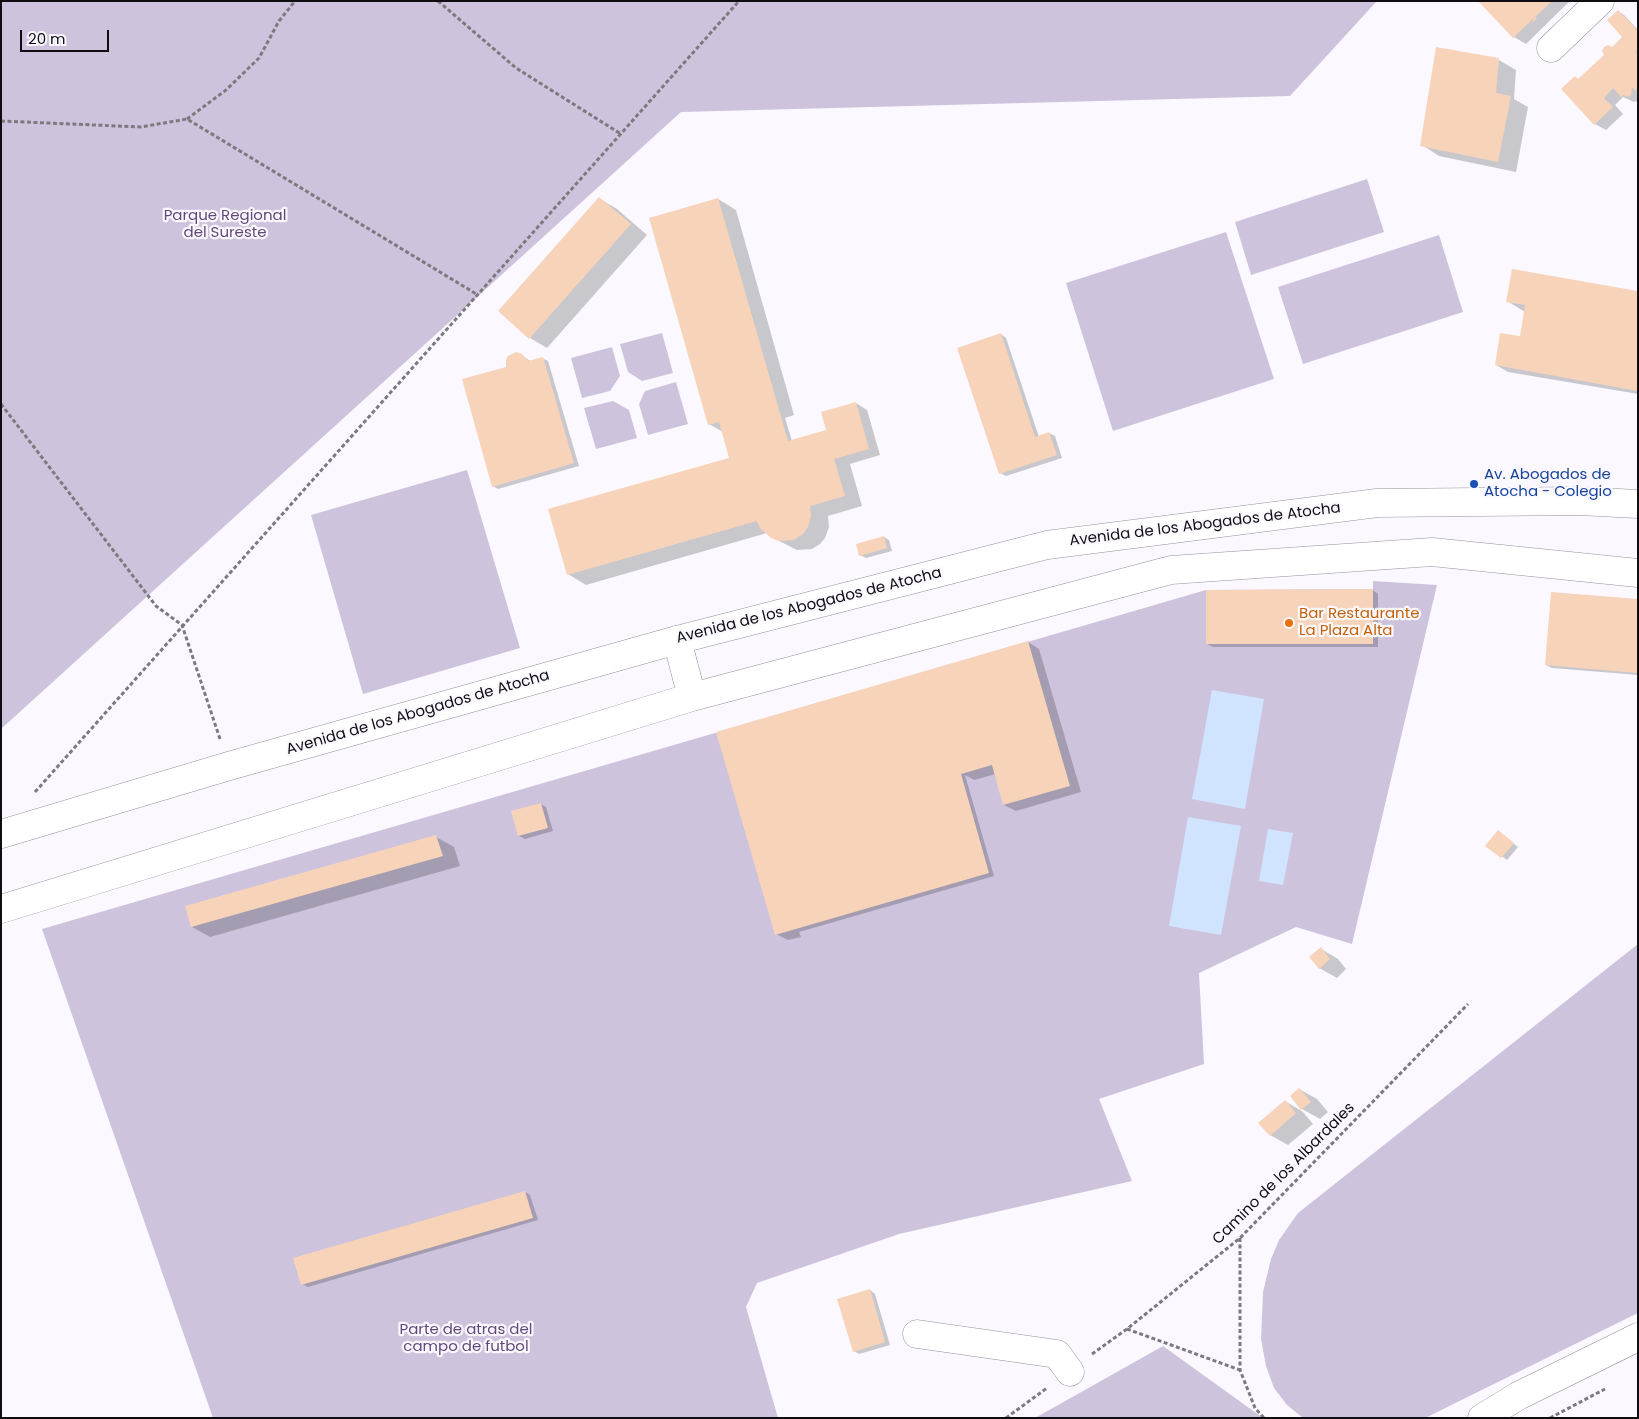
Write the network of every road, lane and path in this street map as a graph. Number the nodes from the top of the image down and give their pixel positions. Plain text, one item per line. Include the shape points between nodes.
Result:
1 (295, 1) edge
2 (438, 1) edge
3 (740, 1) edge
4 (1600, 1) edge
5 (1551, 48) dead end
6 (187, 119) junction
7 (1, 121) edge
8 (621, 134) junction
9 (478, 295) junction
10 (1, 404) edge
11 (1638, 504) edge
12 (1638, 573) edge
13 (182, 625) junction
14 (677, 640) junction
15 (692, 697) junction
16 (229, 766) junction
17 (34, 794) dead end
18 (1, 834) edge
19 (1, 909) edge
20 (1468, 1004) dead end
21 (1240, 1238) junction
22 (1127, 1329) junction
23 (917, 1334) dead end
24 (1638, 1337) edge
25 (1240, 1370) junction
26 (1070, 1372) junction
27 (1611, 1385) dead end
28 (1006, 1418) edge
29 (1264, 1418) edge
30 (1482, 1418) edge
31 (1550, 1418) edge

1 - 6 path via 279,21 259,58 226,90
2 - 8 path via 516,68
3 - 8 path
4 - 5 main road
6 - 7 path via 141,127
6 - 9 path
8 - 9 path
9 - 13 path
10 - 13 path via 156,606
11 - 14 main road, Avenida de los Abogados de Atocha via 1579,501 1377,503 1062,543
12 - 15 main road via 1432,552 1171,570
13 - 16 path
13 - 17 path
14 - 15 main road
14 - 16 main road, Avenida de los Abogados de Atocha
15 - 19 main road
16 - 18 main road, Avenida de los Abogados de Atocha
20 - 21 path, Camino de los Albardales
21 - 22 path, Camino de los Albardales
21 - 25 path
22 - 25 path
22 - 26 path, Camino de los Albardales
23 - 26 main road via 1057,1354
24 - 30 main road via 1518,1396
25 - 29 path via 1255,1408
26 - 28 path, Camino de los Albardales
27 - 31 path

